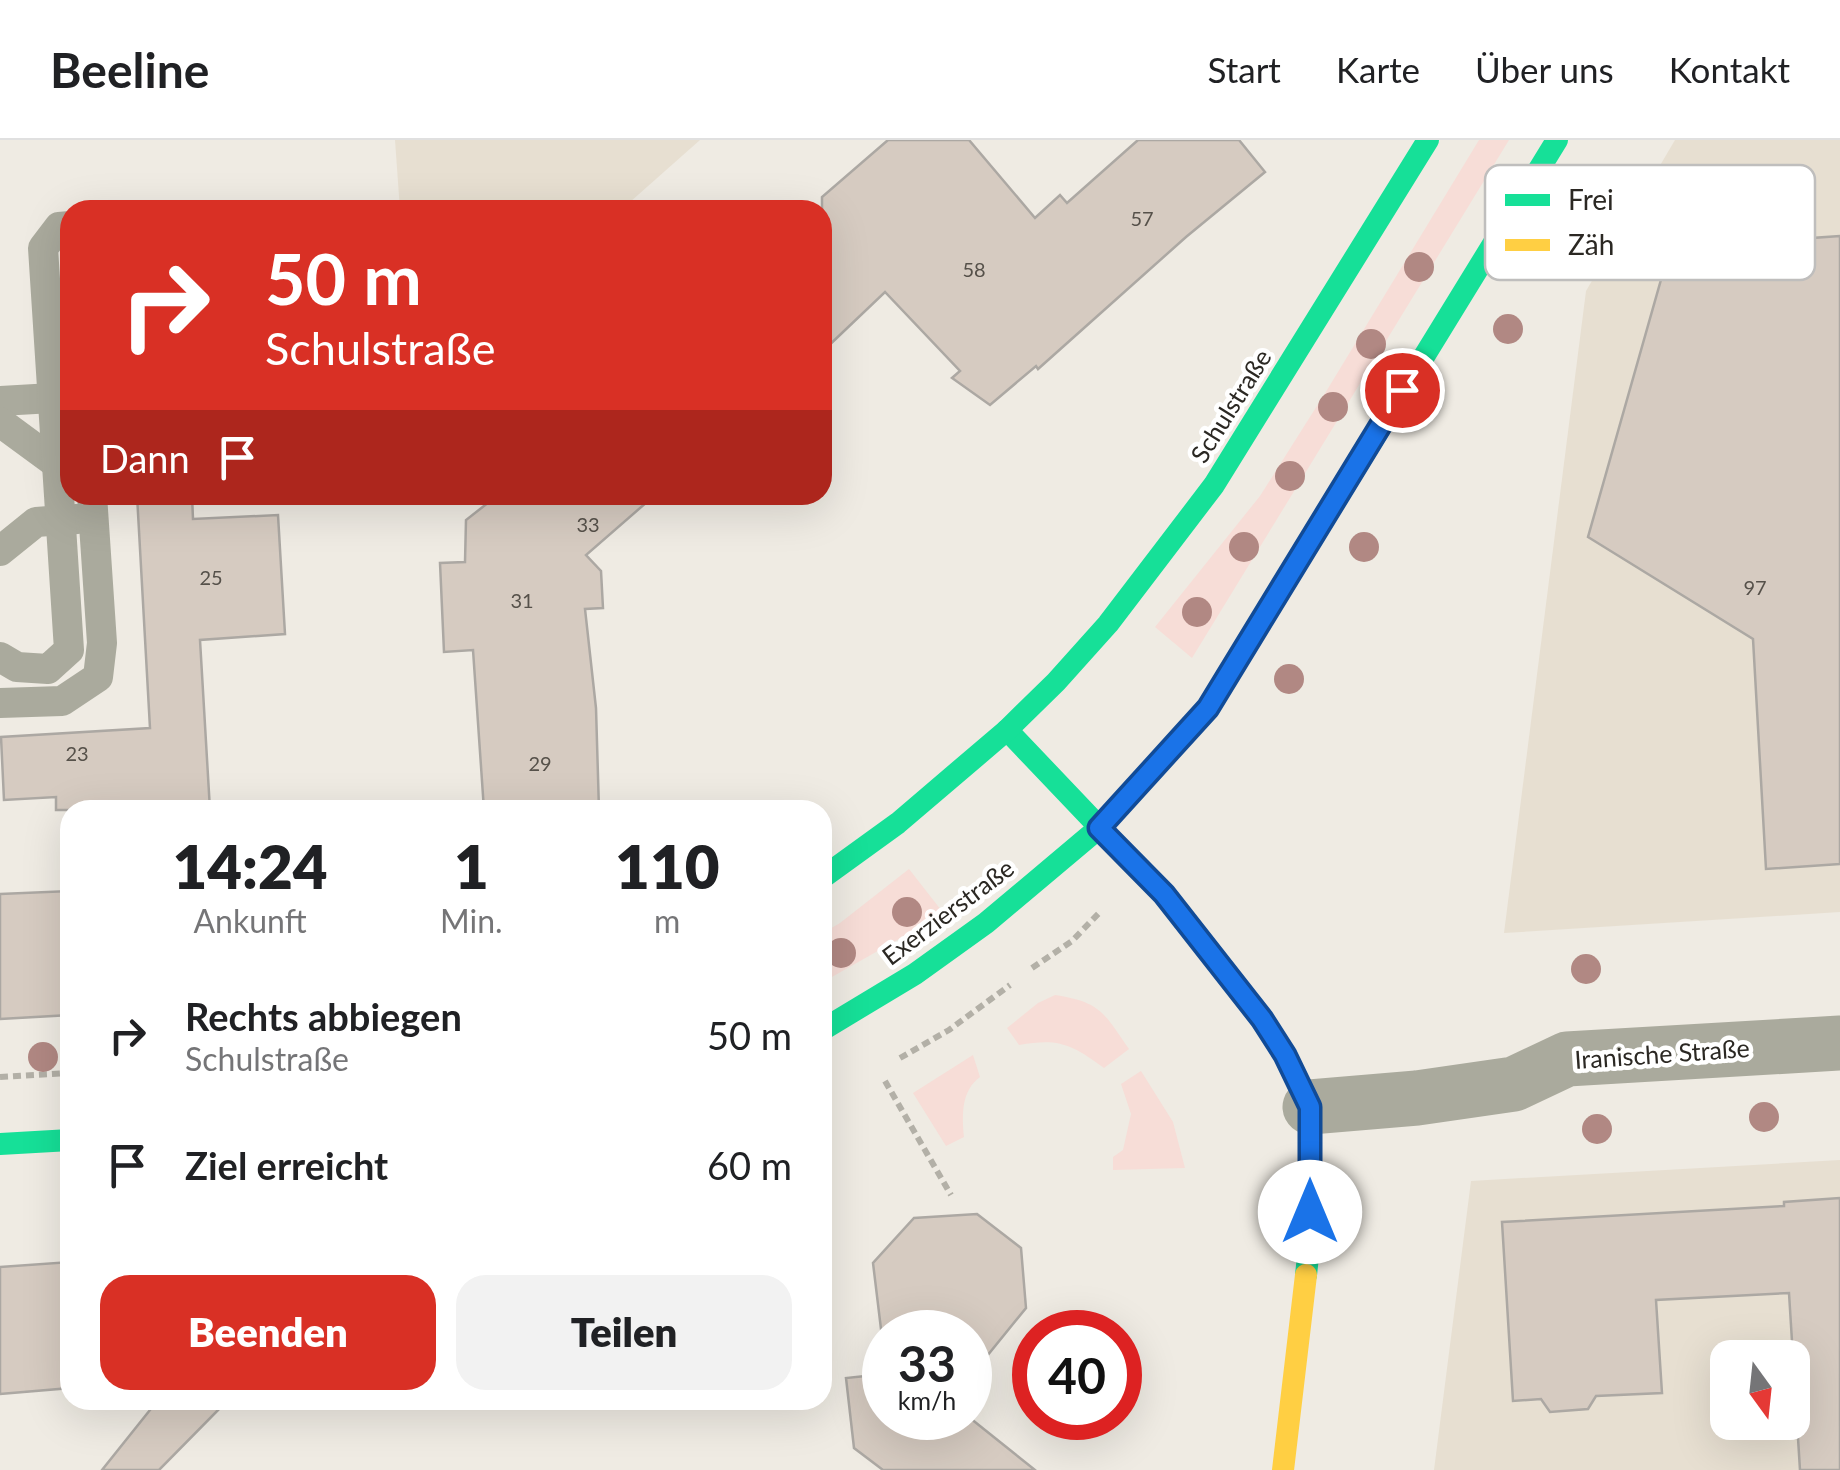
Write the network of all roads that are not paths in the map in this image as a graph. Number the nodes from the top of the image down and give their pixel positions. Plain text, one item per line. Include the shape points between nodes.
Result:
1 (1428, 140) edge
2 (1557, 140) edge
3 (1542, 165) edge
4 (60, 235) edge
5 (1485, 257) edge
6 (60, 352) edge
7 (60, 397) edge
8 (0, 401) edge
9 (60, 414) edge
10 (0, 422) edge
11 (57, 464) junction
12 (93, 506) edge
13 (60, 520) junction
14 (0, 551) edge
15 (0, 656) edge
16 (0, 703) edge
17 (1007, 730) junction
18 (1099, 828) junction
19 (832, 871) edge
20 (832, 1024) edge
21 (1840, 1042) edge
22 (1310, 1107) junction
23 (60, 1141) edge
24 (0, 1144) edge
25 (1283, 1470) edge

1 - 17 main road, Schulstraße via 1214,485 1108,624
2 - 3 main road
4 - 6 lane via 43,248
5 - 18 main road via 1208,708
7 - 8 lane
9 - 11 lane
10 - 11 lane
11 - 13 lane
12 - 13 lane
12 - 16 lane via 98,677 62,700
13 - 14 lane via 36,522
13 - 15 lane via 69,650 48,669 17,668
17 - 18 main road
17 - 19 main road
18 - 20 main road, Exerzierstraße via 986,923
18 - 22 main road via 1164,894 1262,1019
21 - 22 street, Iranische Straße via 1568,1059 1514,1084
22 - 25 main road via 1309,1247
23 - 24 main road

